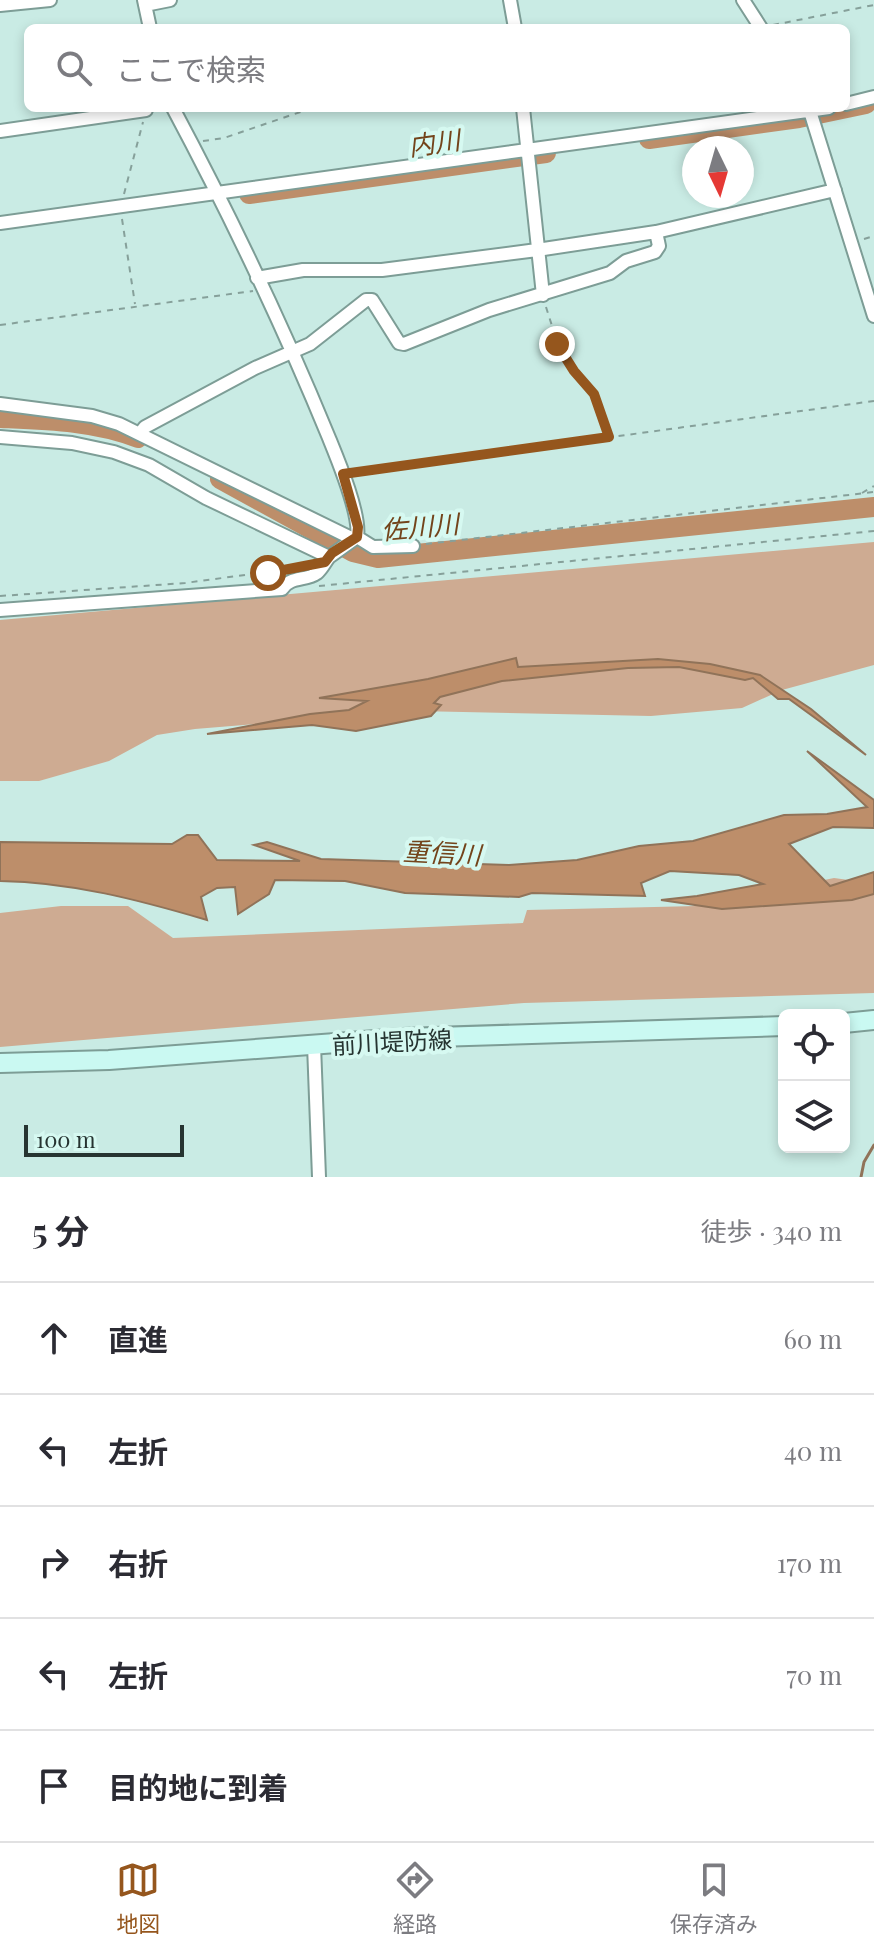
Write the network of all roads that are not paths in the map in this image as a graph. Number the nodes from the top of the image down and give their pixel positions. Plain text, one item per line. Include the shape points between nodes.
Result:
1 (50, 0) edge
2 (170, 0) edge
3 (510, 0) edge
4 (743, 0) edge
5 (145, 2) edge
6 (0, 5) edge
7 (149, 24) edge
8 (514, 24) edge
9 (758, 24) edge
10 (874, 97) edge
11 (850, 103) edge
12 (132, 112) edge
13 (175, 112) edge
14 (523, 112) edge
15 (796, 112) edge
16 (811, 112) edge
17 (0, 131) edge
18 (528, 151) junction
19 (835, 190) junction
20 (216, 193) junction
21 (0, 223) edge
22 (656, 232) junction
23 (537, 250) junction
24 (260, 284) junction
25 (543, 295) junction
26 (874, 316) edge
27 (294, 351) junction
28 (0, 404) edge
29 (141, 432) junction
30 (0, 437) edge
31 (352, 538) junction
32 (413, 546) road end
33 (330, 555) junction
34 (0, 610) edge
35 (874, 1020) edge
36 (850, 1022) edge
37 (778, 1026) edge
38 (314, 1045) junction
39 (0, 1063) edge
40 (319, 1177) edge

1 - 6 street
2 - 5 street
3 - 8 street
4 - 9 street
5 - 7 street
10 - 11 street
12 - 17 street
13 - 20 street
14 - 18 street
15 - 18 street
16 - 19 street
18 - 20 street
18 - 23 street
19 - 22 street
19 - 26 street
20 - 21 street
20 - 24 street
22 - 23 street
22 - 25 street via 655,252
23 - 24 street via 382,270 303,270
23 - 25 street
24 - 27 street
25 - 27 street via 404,344 372,300 366,300
27 - 29 street
27 - 31 street via 343,474 358,527
28 - 29 street via 92,416
29 - 31 street
30 - 33 street via 114,452
31 - 32 street via 373,547
31 - 33 street
33 - 34 street via 316,574 282,589
35 - 36 street
37 - 38 street, 前川堤防線
38 - 39 street, 前川堤防線
38 - 40 street

